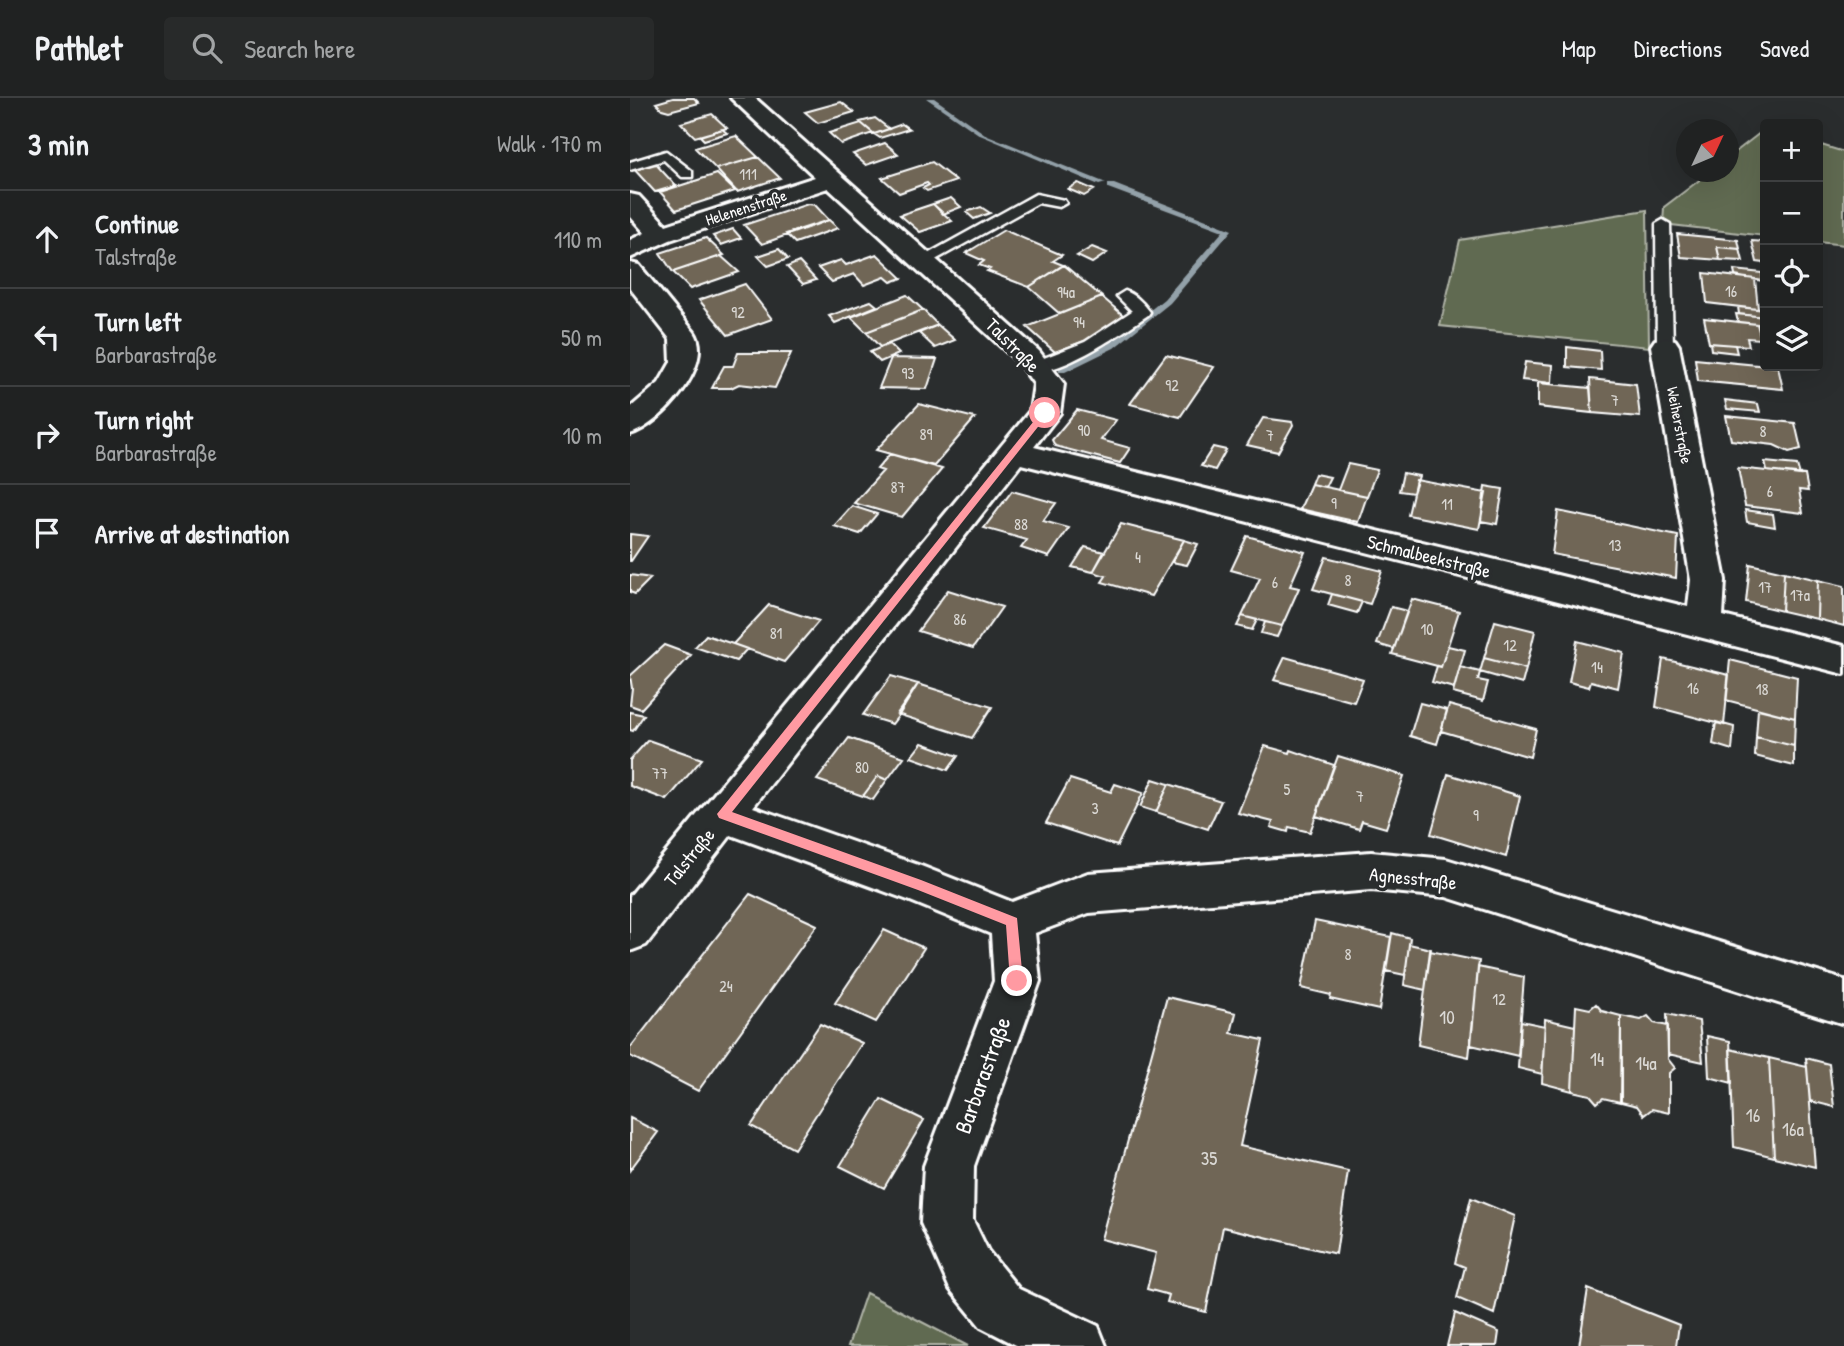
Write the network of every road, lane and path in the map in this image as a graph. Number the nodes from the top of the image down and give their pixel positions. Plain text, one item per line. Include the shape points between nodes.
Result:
1 (742, 98) edge
2 (630, 166) edge
3 (687, 174) dead end
4 (832, 179) junction
5 (630, 201) edge
6 (1059, 203) dead end
7 (1663, 224) dead end
8 (661, 235) junction
9 (630, 250) edge
10 (923, 261) junction
11 (630, 271) edge
12 (1125, 296) dead end
13 (1665, 346) joint
14 (1037, 367) junction
15 (630, 424) edge
16 (1015, 452) junction
17 (1704, 625) junction
18 (1844, 660) edge
19 (723, 814) junction
20 (1012, 922) junction
21 (630, 930) edge
22 (1844, 1002) edge
23 (1078, 1346) edge

1 - 4 street, Talstraße
2 - 3 lane via 666,155
4 - 8 street, Helenenstraße
4 - 10 street, Talstraße
5 - 8 street
6 - 10 lane via 1036,198
7 - 13 lane, Weiherstraße
8 - 9 street, Helenenstraße
10 - 14 street, Talstraße
11 - 15 street via 684,338 685,362 670,388
12 - 14 lane via 1142,312 1091,346
13 - 17 street, Weiherstraße via 1709,580
14 - 16 street, Talstraße via 1049,384 1045,413
16 - 17 street, Schmalbeekstraße
16 - 19 street, Talstraße
17 - 18 street, Schmalbeekstraße
19 - 20 street
19 - 21 street, Talstraße
20 - 22 street, Agnesstraße via 1088,893 1371,871 1459,882
20 - 23 street, Barbarastraße via 1017,981 949,1166 947,1223 969,1270 1000,1308

